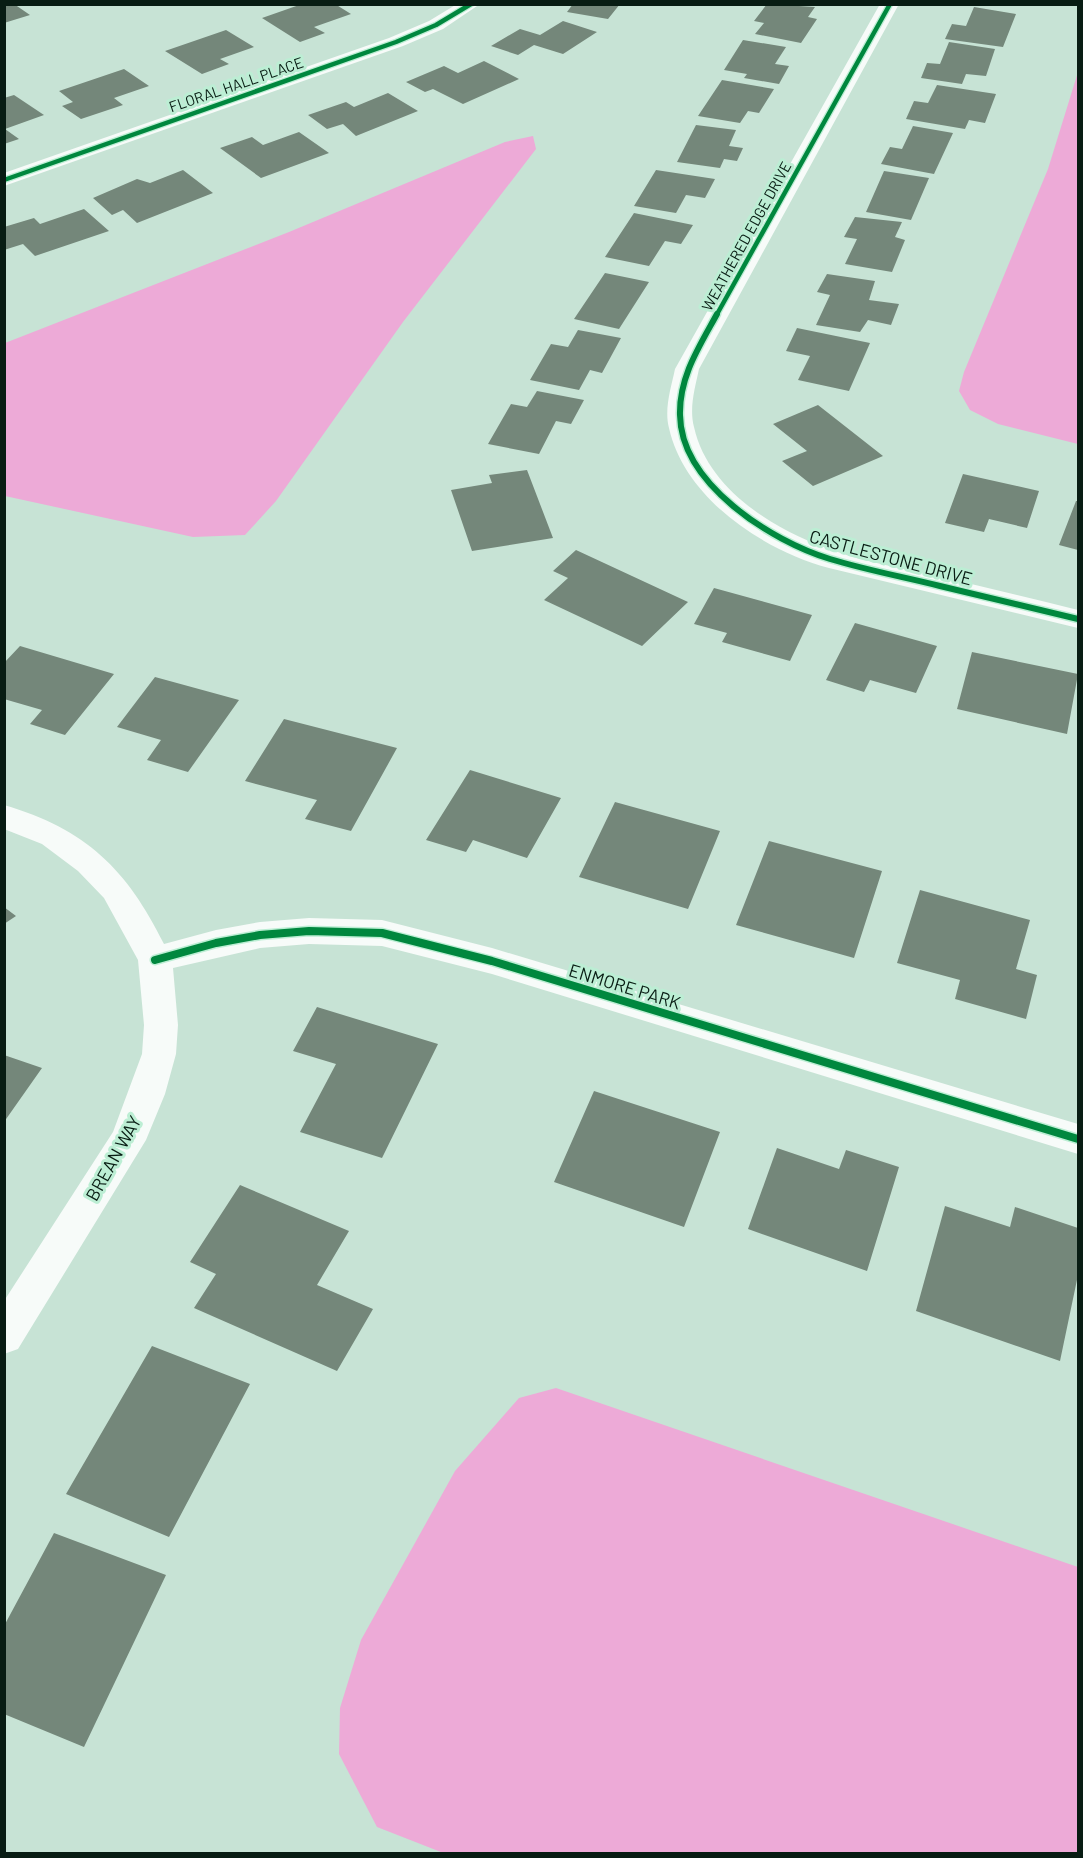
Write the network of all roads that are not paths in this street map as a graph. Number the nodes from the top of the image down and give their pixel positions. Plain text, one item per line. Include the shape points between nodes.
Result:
1 (471, 4) edge
2 (890, 4) edge
3 (4, 180) edge
4 (714, 487) joint
5 (1078, 619) edge
6 (4, 816) edge
7 (154, 960) junction
8 (1078, 1139) edge
9 (4, 1336) edge

1 - 3 street, FLORAL HALL PLACE via 396,42
2 - 4 street, WEATHERED EDGE DRIVE via 687,369 681,428 697,466
4 - 5 street, CASTLESTONE DRIVE via 768,532 807,551 910,580
6 - 7 street, BREAN WAY via 53,836 89,862 115,889
7 - 8 street, ENMORE PARK via 260,935 382,933 504,965
7 - 9 street, BREAN WAY via 161,1025 159,1054 147,1094 128,1140

